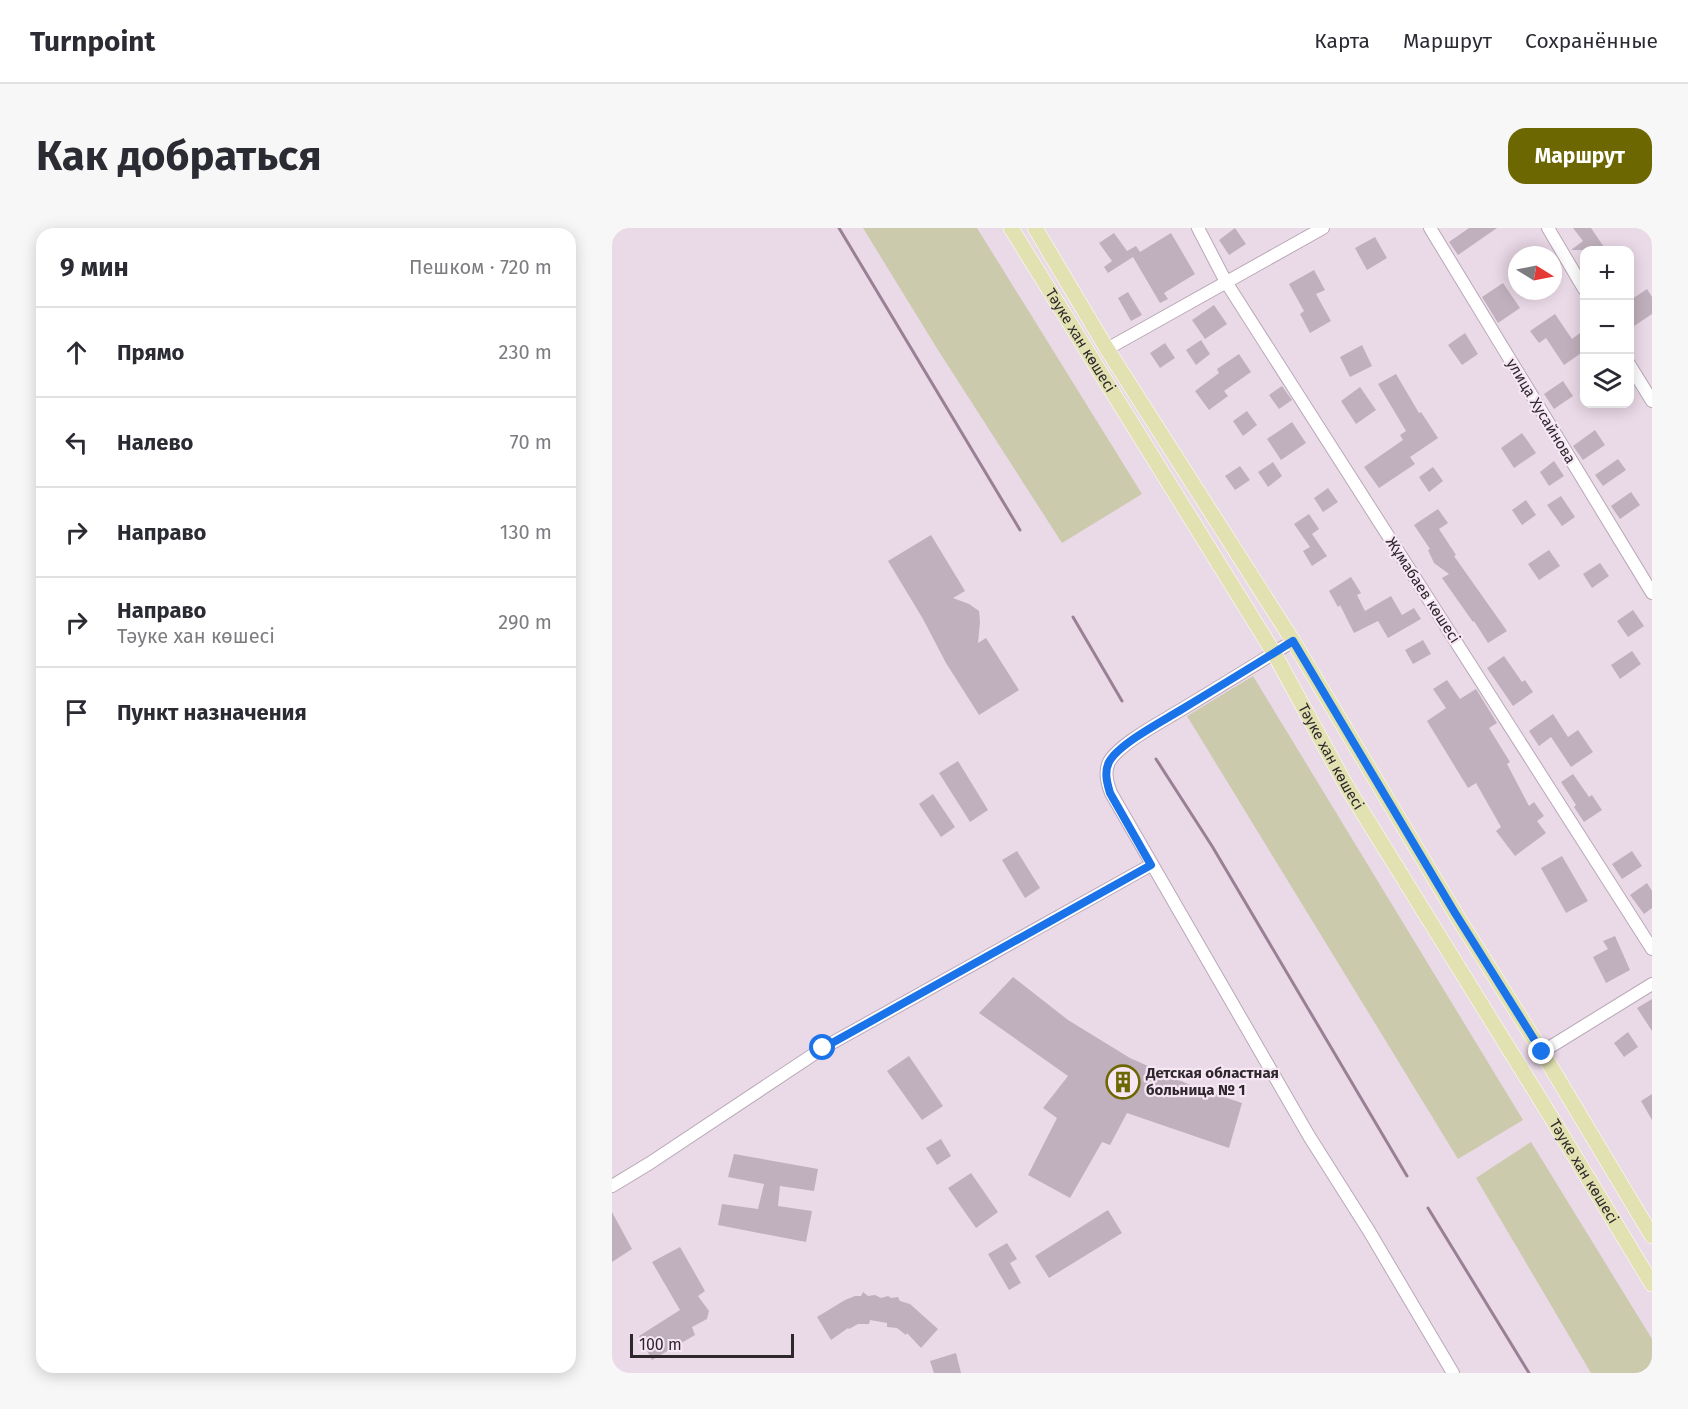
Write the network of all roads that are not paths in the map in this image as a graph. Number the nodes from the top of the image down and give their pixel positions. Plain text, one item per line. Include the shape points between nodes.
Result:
1 (1011, 228) edge
2 (1035, 228) edge
3 (1198, 228) edge
4 (1323, 228) edge
5 (1430, 228) edge
6 (1548, 228) edge
7 (1226, 282) junction
8 (1580, 282) edge
9 (1107, 349) junction
10 (1634, 372) edge
11 (1652, 401) edge
12 (1652, 593) edge
13 (1293, 641) junction
14 (1274, 653) junction
15 (1151, 865) junction
16 (1652, 949) edge
17 (1652, 984) edge
18 (1542, 1052) junction
19 (612, 1186) edge
20 (1652, 1236) edge
21 (1652, 1284) edge
22 (1453, 1373) edge

1 - 14 main road, Тәуке хан көшесі
2 - 9 main road, Тәуке хан көшесі
3 - 7 street, Жұмабаев көшесі
4 - 7 street
5 - 12 street, улица Хусайнова
6 - 8 street
7 - 9 street
7 - 16 street, Жұмабаев көшесі
9 - 13 main road, Тәуке хан көшесі
10 - 11 street
13 - 14 street
13 - 18 main road, Тәуке хан көшесі
14 - 15 street via 1154,727 1118,751 1110,761 1106,770 1110,793
14 - 21 main road, Тәуке хан көшесі via 1347,787
15 - 19 street via 823,1048
15 - 22 street
17 - 18 street
18 - 20 main road, Тәуке хан көшесі

